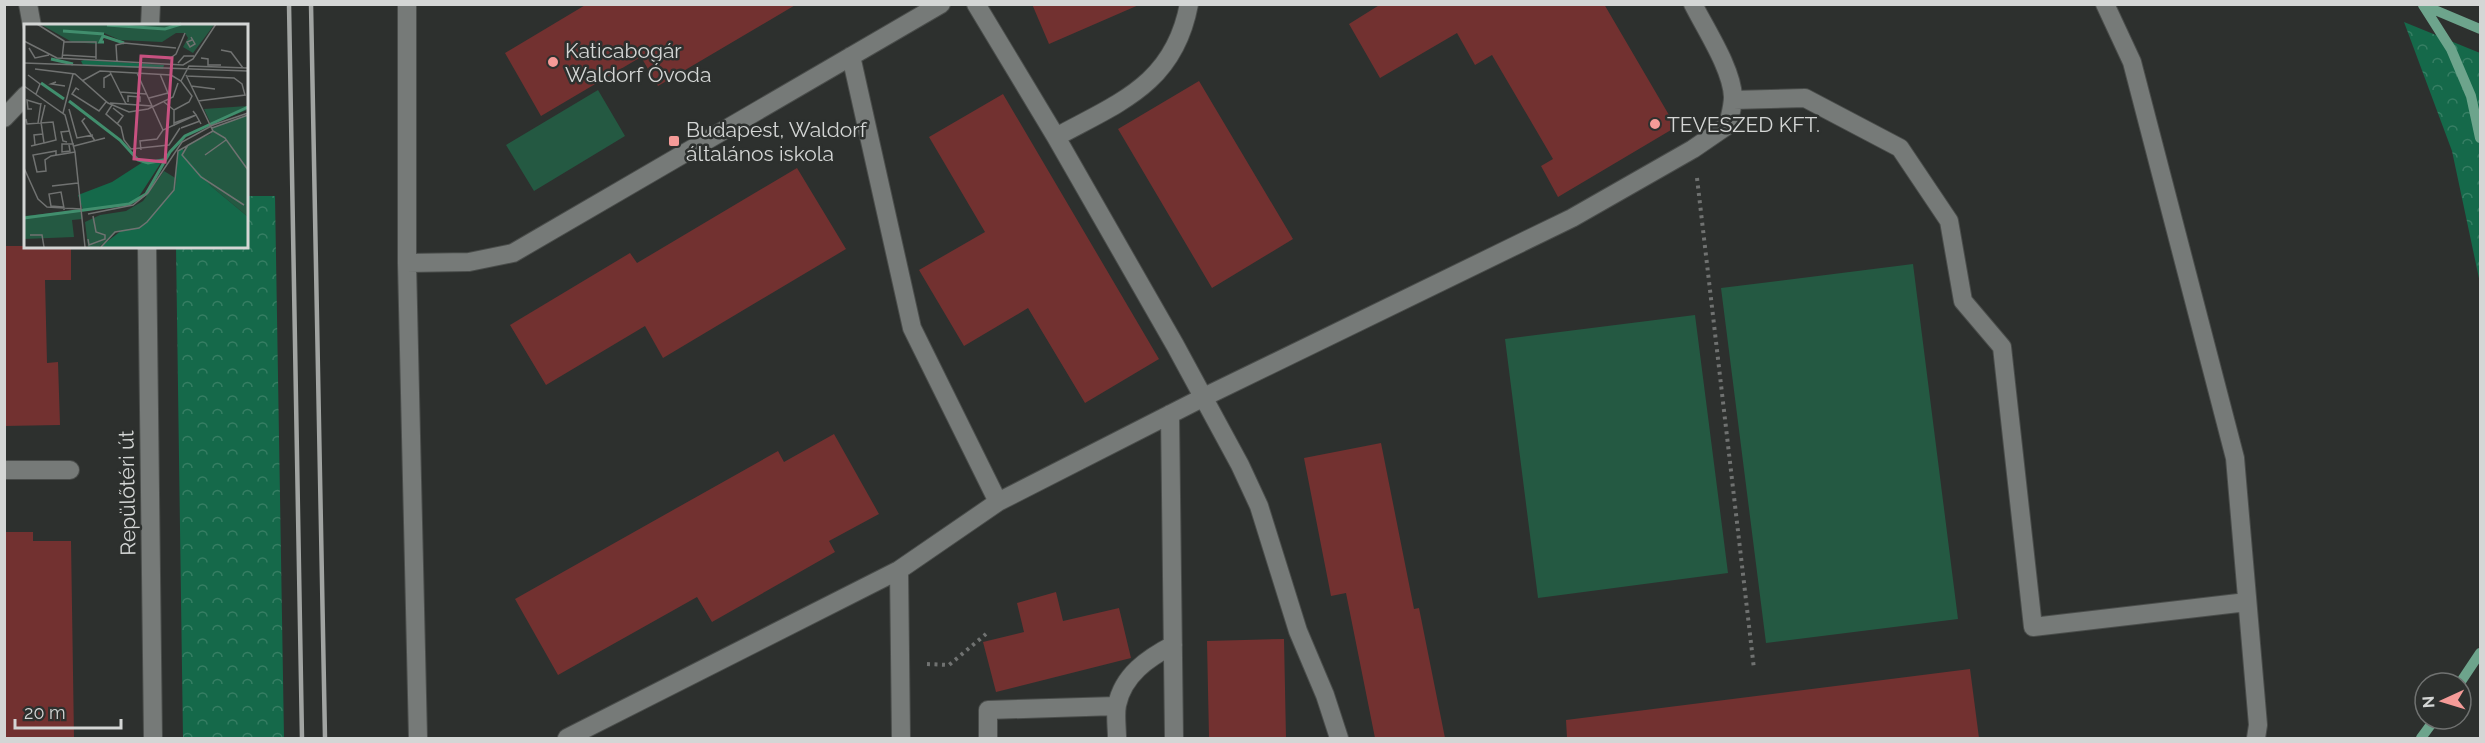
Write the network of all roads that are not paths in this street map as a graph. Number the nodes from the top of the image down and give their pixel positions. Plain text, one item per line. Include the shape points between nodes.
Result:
1 (28, 4) edge
2 (151, 4) edge
3 (407, 4) edge
4 (940, 4) edge
5 (976, 4) edge
6 (1190, 4) edge
7 (1693, 4) edge
8 (2105, 4) edge
9 (32, 24) edge
10 (150, 24) edge
11 (851, 56) junction
12 (24, 97) edge
13 (1733, 100) junction
14 (4, 118) edge
15 (1056, 137) junction
16 (147, 248) edge
17 (407, 263) junction
18 (1204, 397) junction
19 (1170, 414) junction
20 (4, 470) edge
21 (70, 470) dead end
22 (998, 502) junction
23 (899, 570) junction
24 (2247, 602) junction
25 (1173, 645) junction
26 (1116, 706) junction
27 (153, 738) edge
28 (418, 738) edge
29 (567, 738) edge
30 (901, 738) edge
31 (988, 738) edge
32 (1117, 738) edge
33 (1174, 738) edge
34 (1339, 738) edge
35 (2256, 738) edge

1 - 9 street
2 - 10 street
3 - 17 street
4 - 11 street
5 - 15 street
6 - 15 street via 1177,46 1141,90
7 - 13 street via 1725,69
8 - 24 street via 2132,62 2235,458
11 - 17 street via 513,253 469,262
11 - 22 street via 912,328
12 - 14 street
13 - 18 street via 1728,125 1572,218
13 - 24 street via 1805,98 1900,148 1950,221 1963,301 2002,347 2033,627
15 - 18 street
16 - 27 street, Repülőtéri út
17 - 28 street
18 - 19 street
18 - 34 street via 1259,506 1298,630
19 - 22 street
19 - 25 street
20 - 21 street
22 - 23 street
23 - 29 street
23 - 30 street
24 - 35 street
25 - 26 street via 1153,655 1124,684
25 - 33 street
26 - 31 street via 988,710
26 - 32 street

